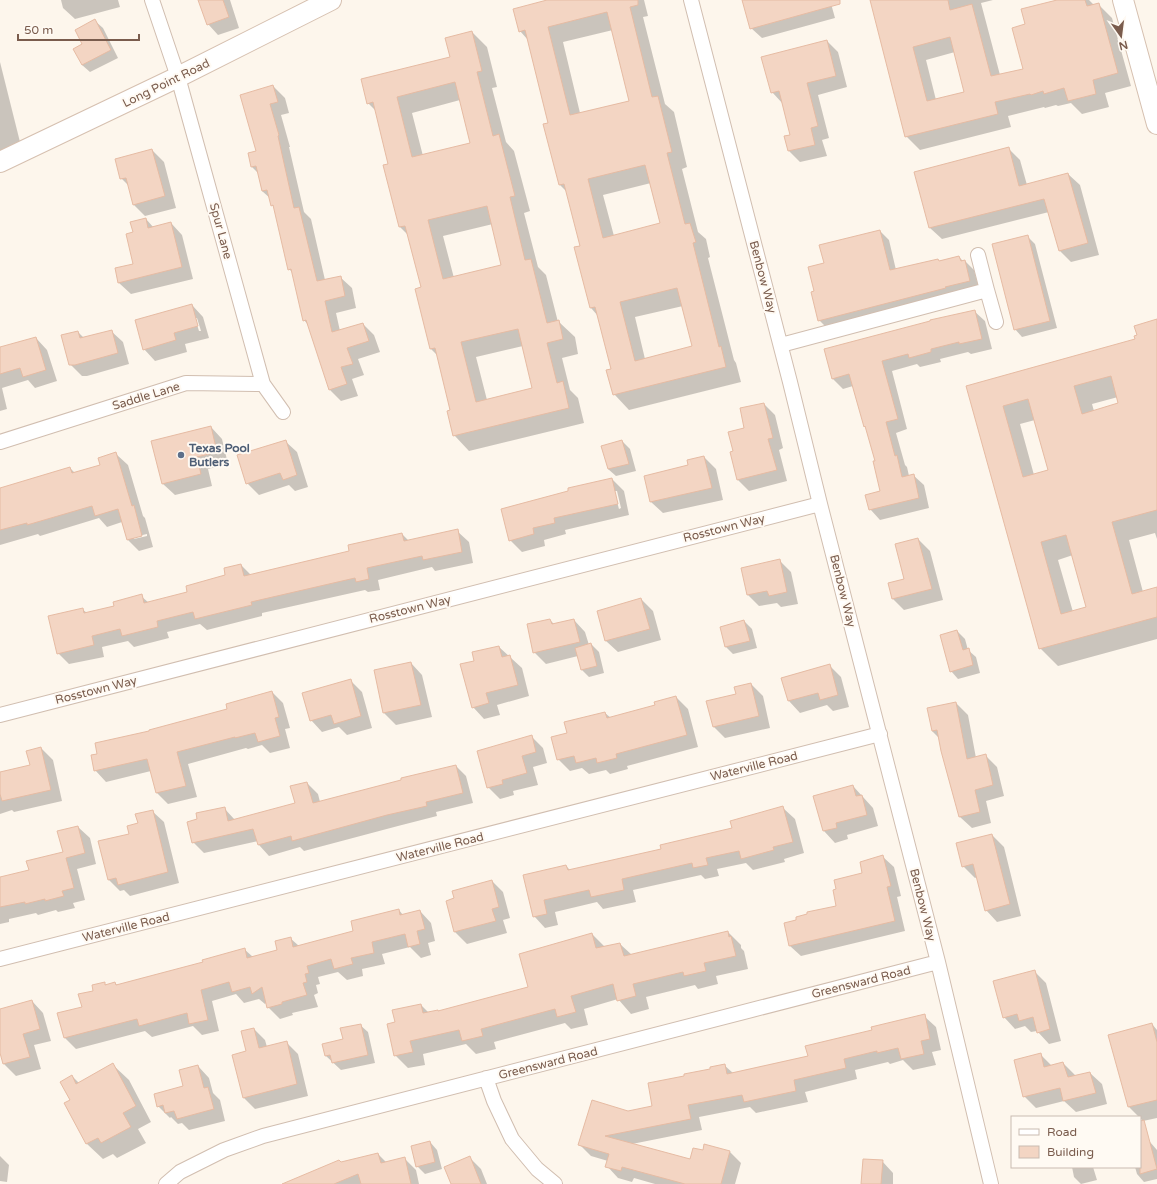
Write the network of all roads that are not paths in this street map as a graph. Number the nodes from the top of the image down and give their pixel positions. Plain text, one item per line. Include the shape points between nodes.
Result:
1 (152, 0) edge
2 (331, 0) edge
3 (690, 0) edge
4 (1123, 0) edge
5 (178, 77) junction
6 (1151, 77) edge
7 (1157, 124) edge
8 (0, 162) edge
9 (978, 256) dead end
10 (987, 290) junction
11 (996, 322) dead end
12 (781, 345) junction
13 (263, 384) junction
14 (283, 412) dead end
15 (0, 442) edge
16 (820, 504) junction
17 (0, 715) edge
18 (880, 734) junction
19 (0, 959) edge
20 (938, 962) junction
21 (486, 1078) junction
22 (166, 1184) edge
23 (554, 1184) edge
24 (991, 1184) edge

1 - 5 street, Spur Lane
2 - 5 main road, Long Point Road
3 - 12 street, Benbow Way
4 - 6 main road
5 - 8 main road, Long Point Road
5 - 13 street, Spur Lane
6 - 7 main road
9 - 10 street
10 - 11 street
10 - 12 street
12 - 16 street, Benbow Way
13 - 14 street
13 - 15 street, Saddle Lane via 186,384
16 - 17 street, Rosstown Way
16 - 18 street, Benbow Way
18 - 19 street, Waterville Road
18 - 20 street, Benbow Way
20 - 21 street, Greensward Road
20 - 24 street, Benbow Way
21 - 22 street, Greensward Road via 264,1136 224,1150 180,1172
21 - 23 street via 512,1139 537,1169

